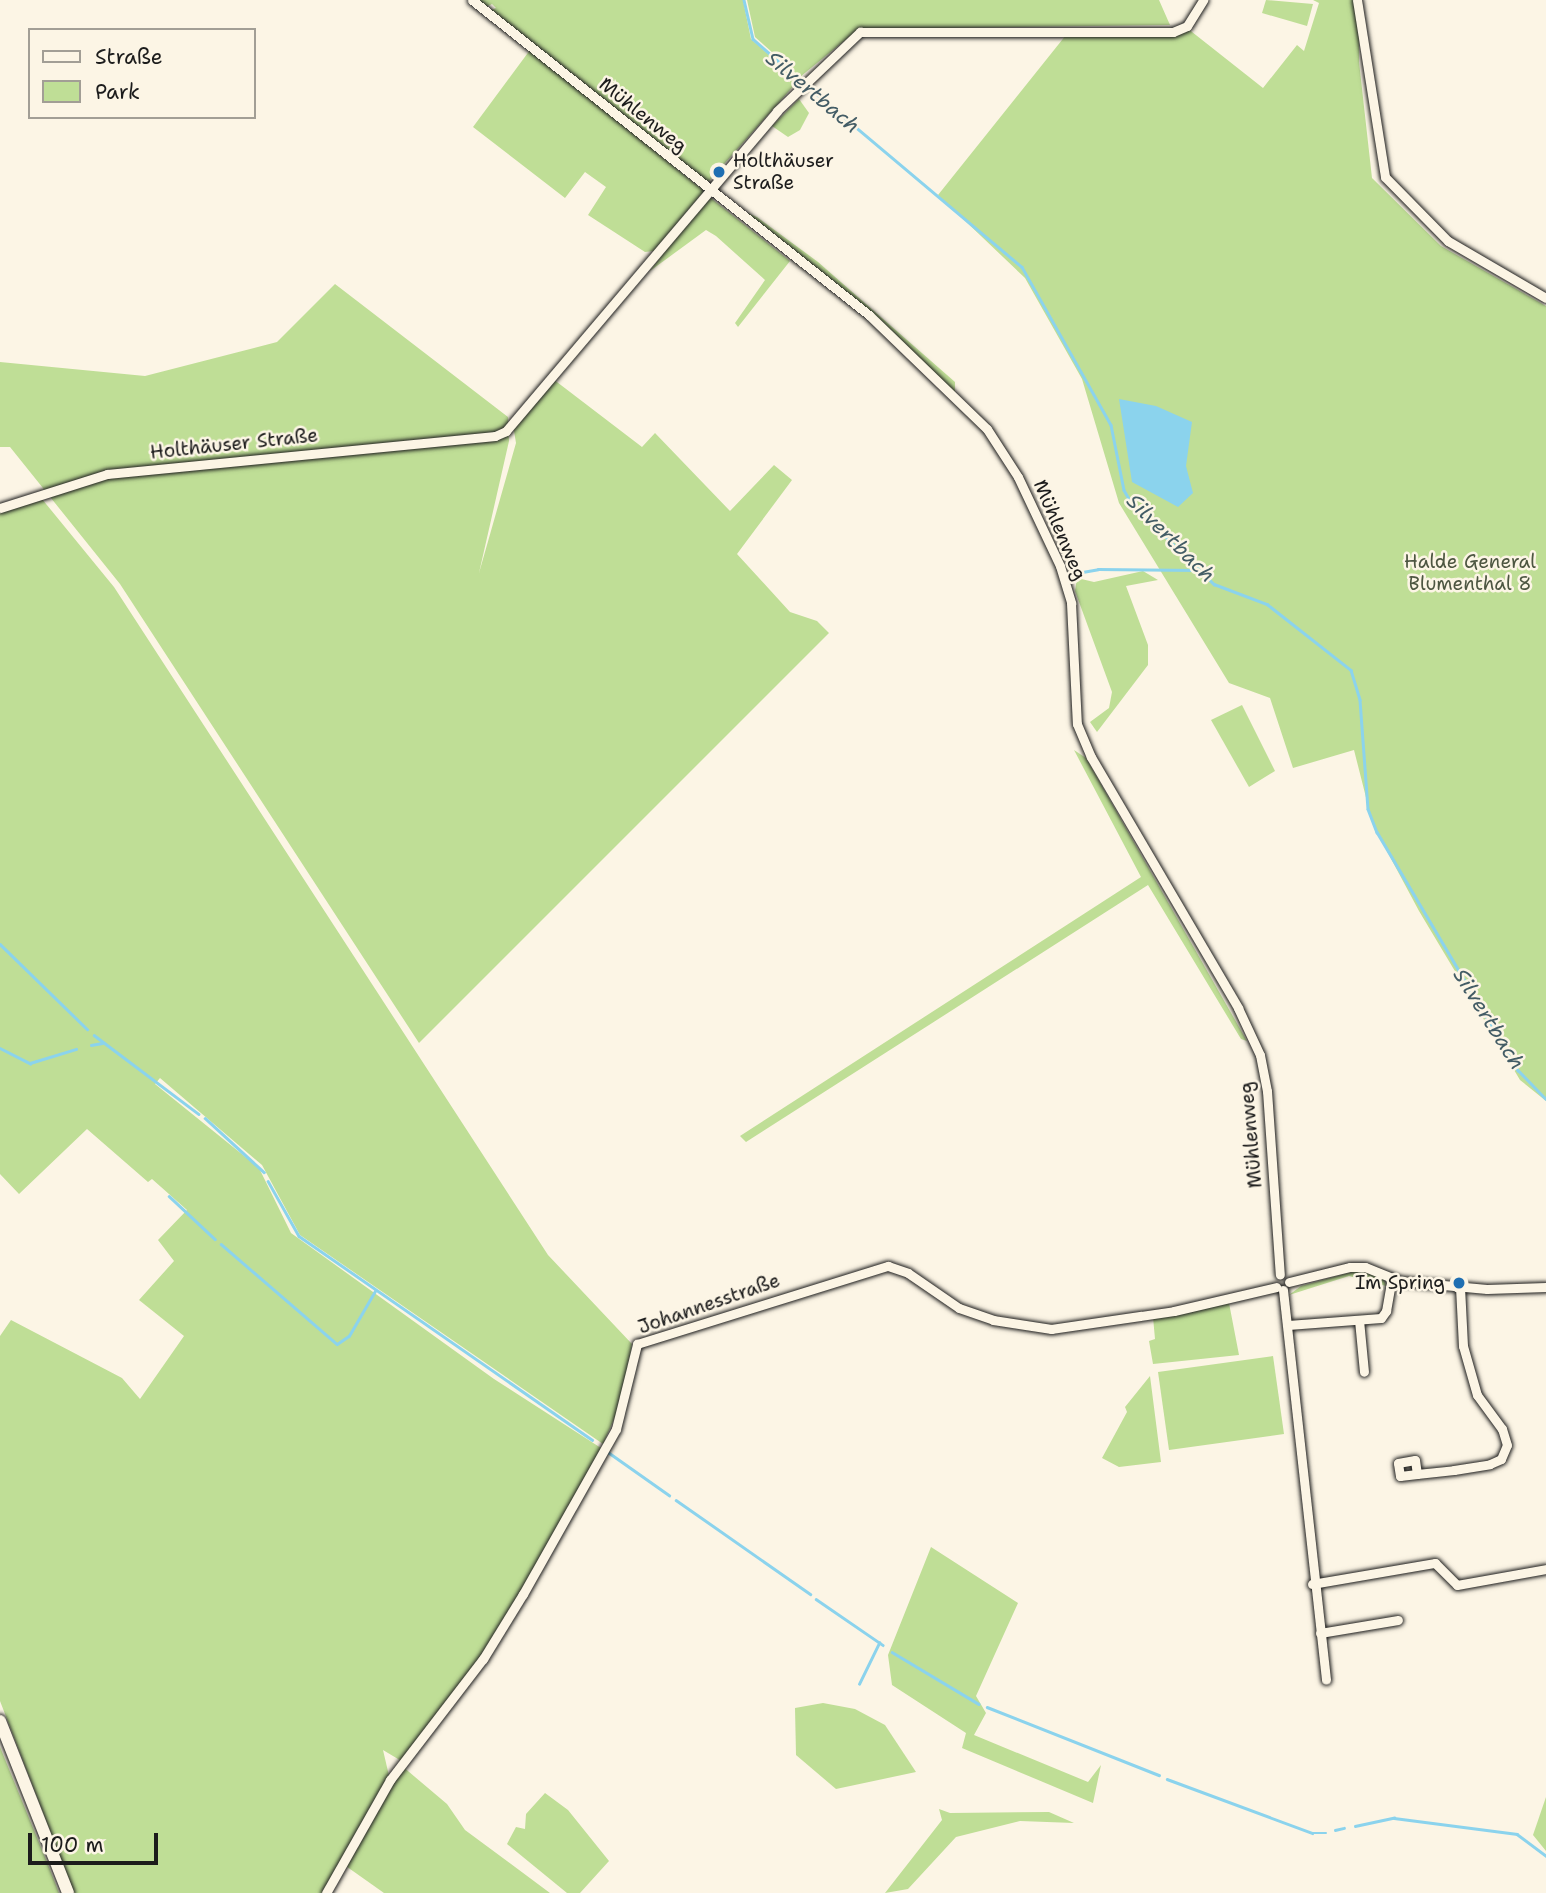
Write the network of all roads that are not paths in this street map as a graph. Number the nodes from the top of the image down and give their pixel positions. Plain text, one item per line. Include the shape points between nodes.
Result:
1 (472, 0) edge
2 (1203, 0) edge
3 (1357, 0) edge
4 (709, 190) junction
5 (1546, 298) edge
6 (0, 508) edge
7 (1392, 1278) junction
8 (1282, 1286) junction
9 (1460, 1287) junction
10 (1546, 1287) edge
11 (1359, 1320) junction
12 (1287, 1325) junction
13 (1364, 1372) dead end
14 (1417, 1474) dead end
15 (1546, 1569) edge
16 (1312, 1584) junction
17 (1398, 1620) dead end
18 (1320, 1633) junction
19 (1326, 1680) dead end
20 (0, 1721) edge
21 (68, 1893) edge
22 (326, 1893) edge

1 - 4 street, Mühlenweg
2 - 4 street, Holthäuser Straße via 1187,26 1172,32 860,32 797,90
3 - 5 street via 1385,177 1448,241
4 - 6 street, Holthäuser Straße via 506,431 495,436 107,474
4 - 8 street, Mühlenweg via 869,315 987,429 1018,477 1060,566 1071,603 1077,724 1260,1055 1267,1091 1280,1275 1274,1280
7 - 8 street, Johannesstraße via 1350,1267
7 - 9 street, Johannesstraße
7 - 11 street via 1385,1314
8 - 12 street, Mühlenweg
8 - 22 street, Johannesstraße via 1174,1311 1051,1329 993,1320 959,1308 908,1273 888,1266 637,1344 615,1429 523,1594 482,1660 390,1780
9 - 10 street, Johannesstraße
9 - 14 street via 1463,1346 1477,1395 1502,1429 1507,1445 1501,1459 1490,1464
11 - 12 street
11 - 13 street
12 - 16 street, Mühlenweg
15 - 16 street via 1457,1585 1434,1563
16 - 18 street, Mühlenweg
17 - 18 street
18 - 19 street, Mühlenweg
20 - 21 main road

